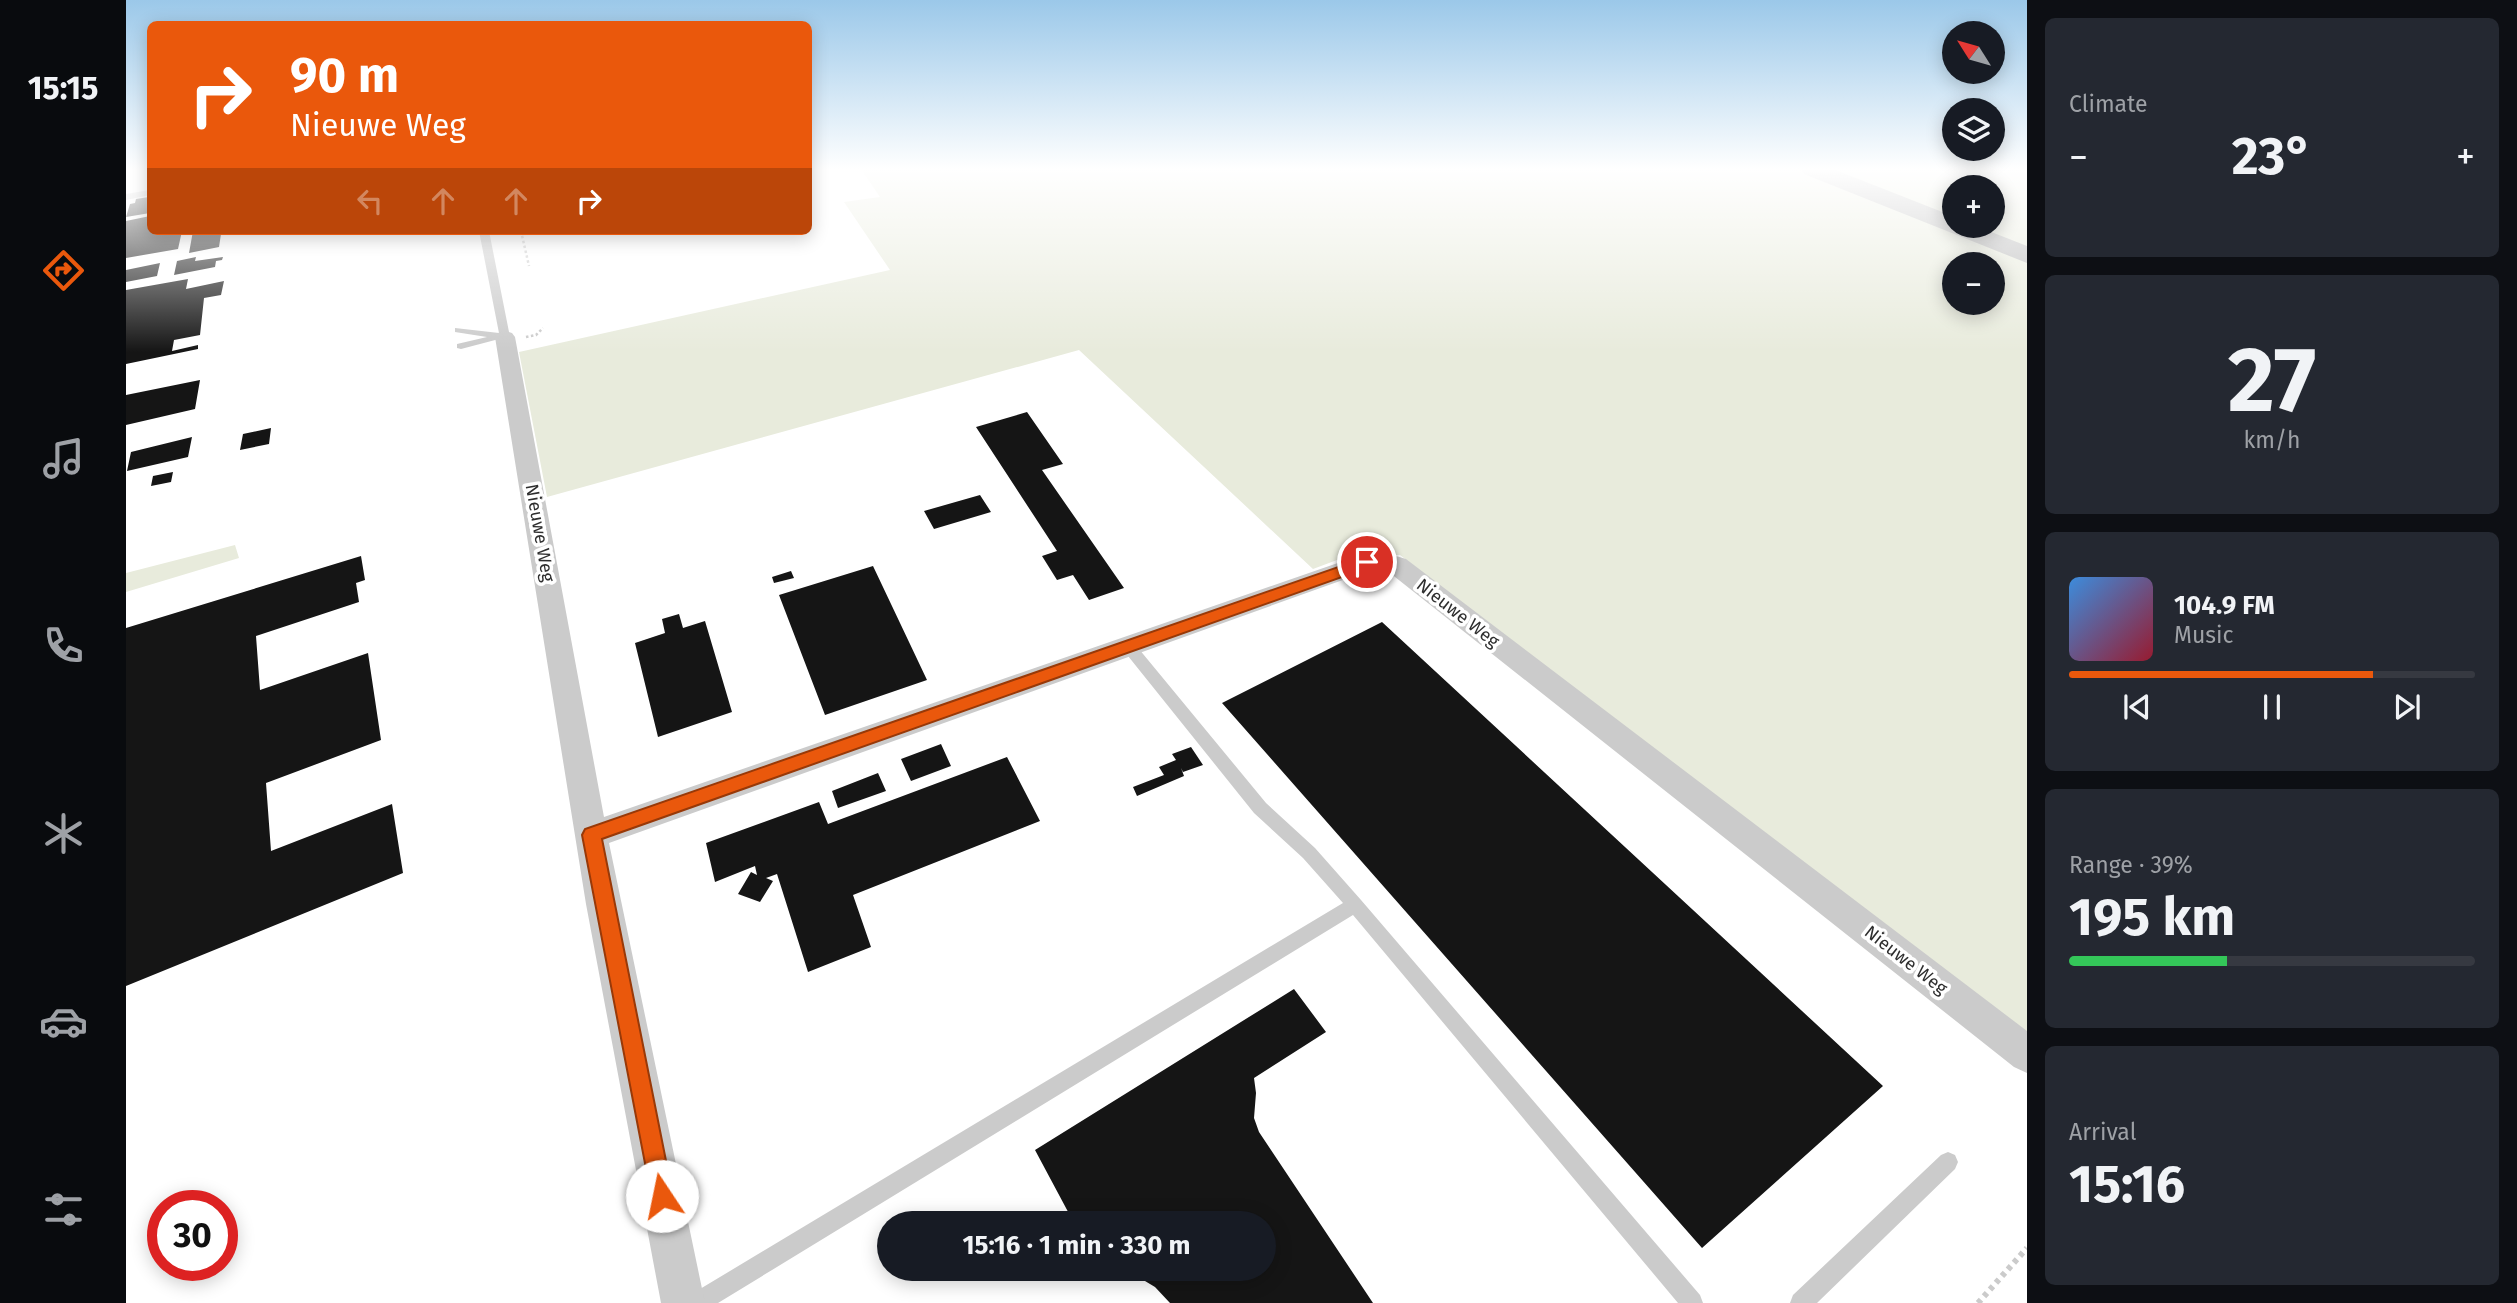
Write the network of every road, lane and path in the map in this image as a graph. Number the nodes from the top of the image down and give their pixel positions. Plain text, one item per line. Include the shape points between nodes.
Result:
1 (1970, 230) edge
2 (485, 235) edge
3 (522, 235) edge
4 (2023, 250) edge
5 (530, 266) dead end
6 (459, 330) dead end
7 (505, 337) junction
8 (461, 346) dead end
9 (1129, 647) junction
10 (592, 835) junction
11 (1355, 905) junction
12 (2027, 1054) edge
13 (1948, 1163) dead end
14 (2027, 1248) edge
15 (683, 1303) edge
16 (698, 1303) edge
17 (1692, 1303) edge
18 (1801, 1303) edge
19 (1978, 1303) edge

1 - 4 street
2 - 7 lane, Nieuwe Weg
3 - 5 path
6 - 7 lane
7 - 8 lane
7 - 10 street, Nieuwe Weg
9 - 10 street, Nieuwe Weg
9 - 11 lane via 1261,808
9 - 12 street, Nieuwe Weg via 1367,562 1397,565
10 - 15 street, Nieuwe Weg
11 - 16 lane
11 - 17 lane
13 - 18 lane
14 - 19 path

